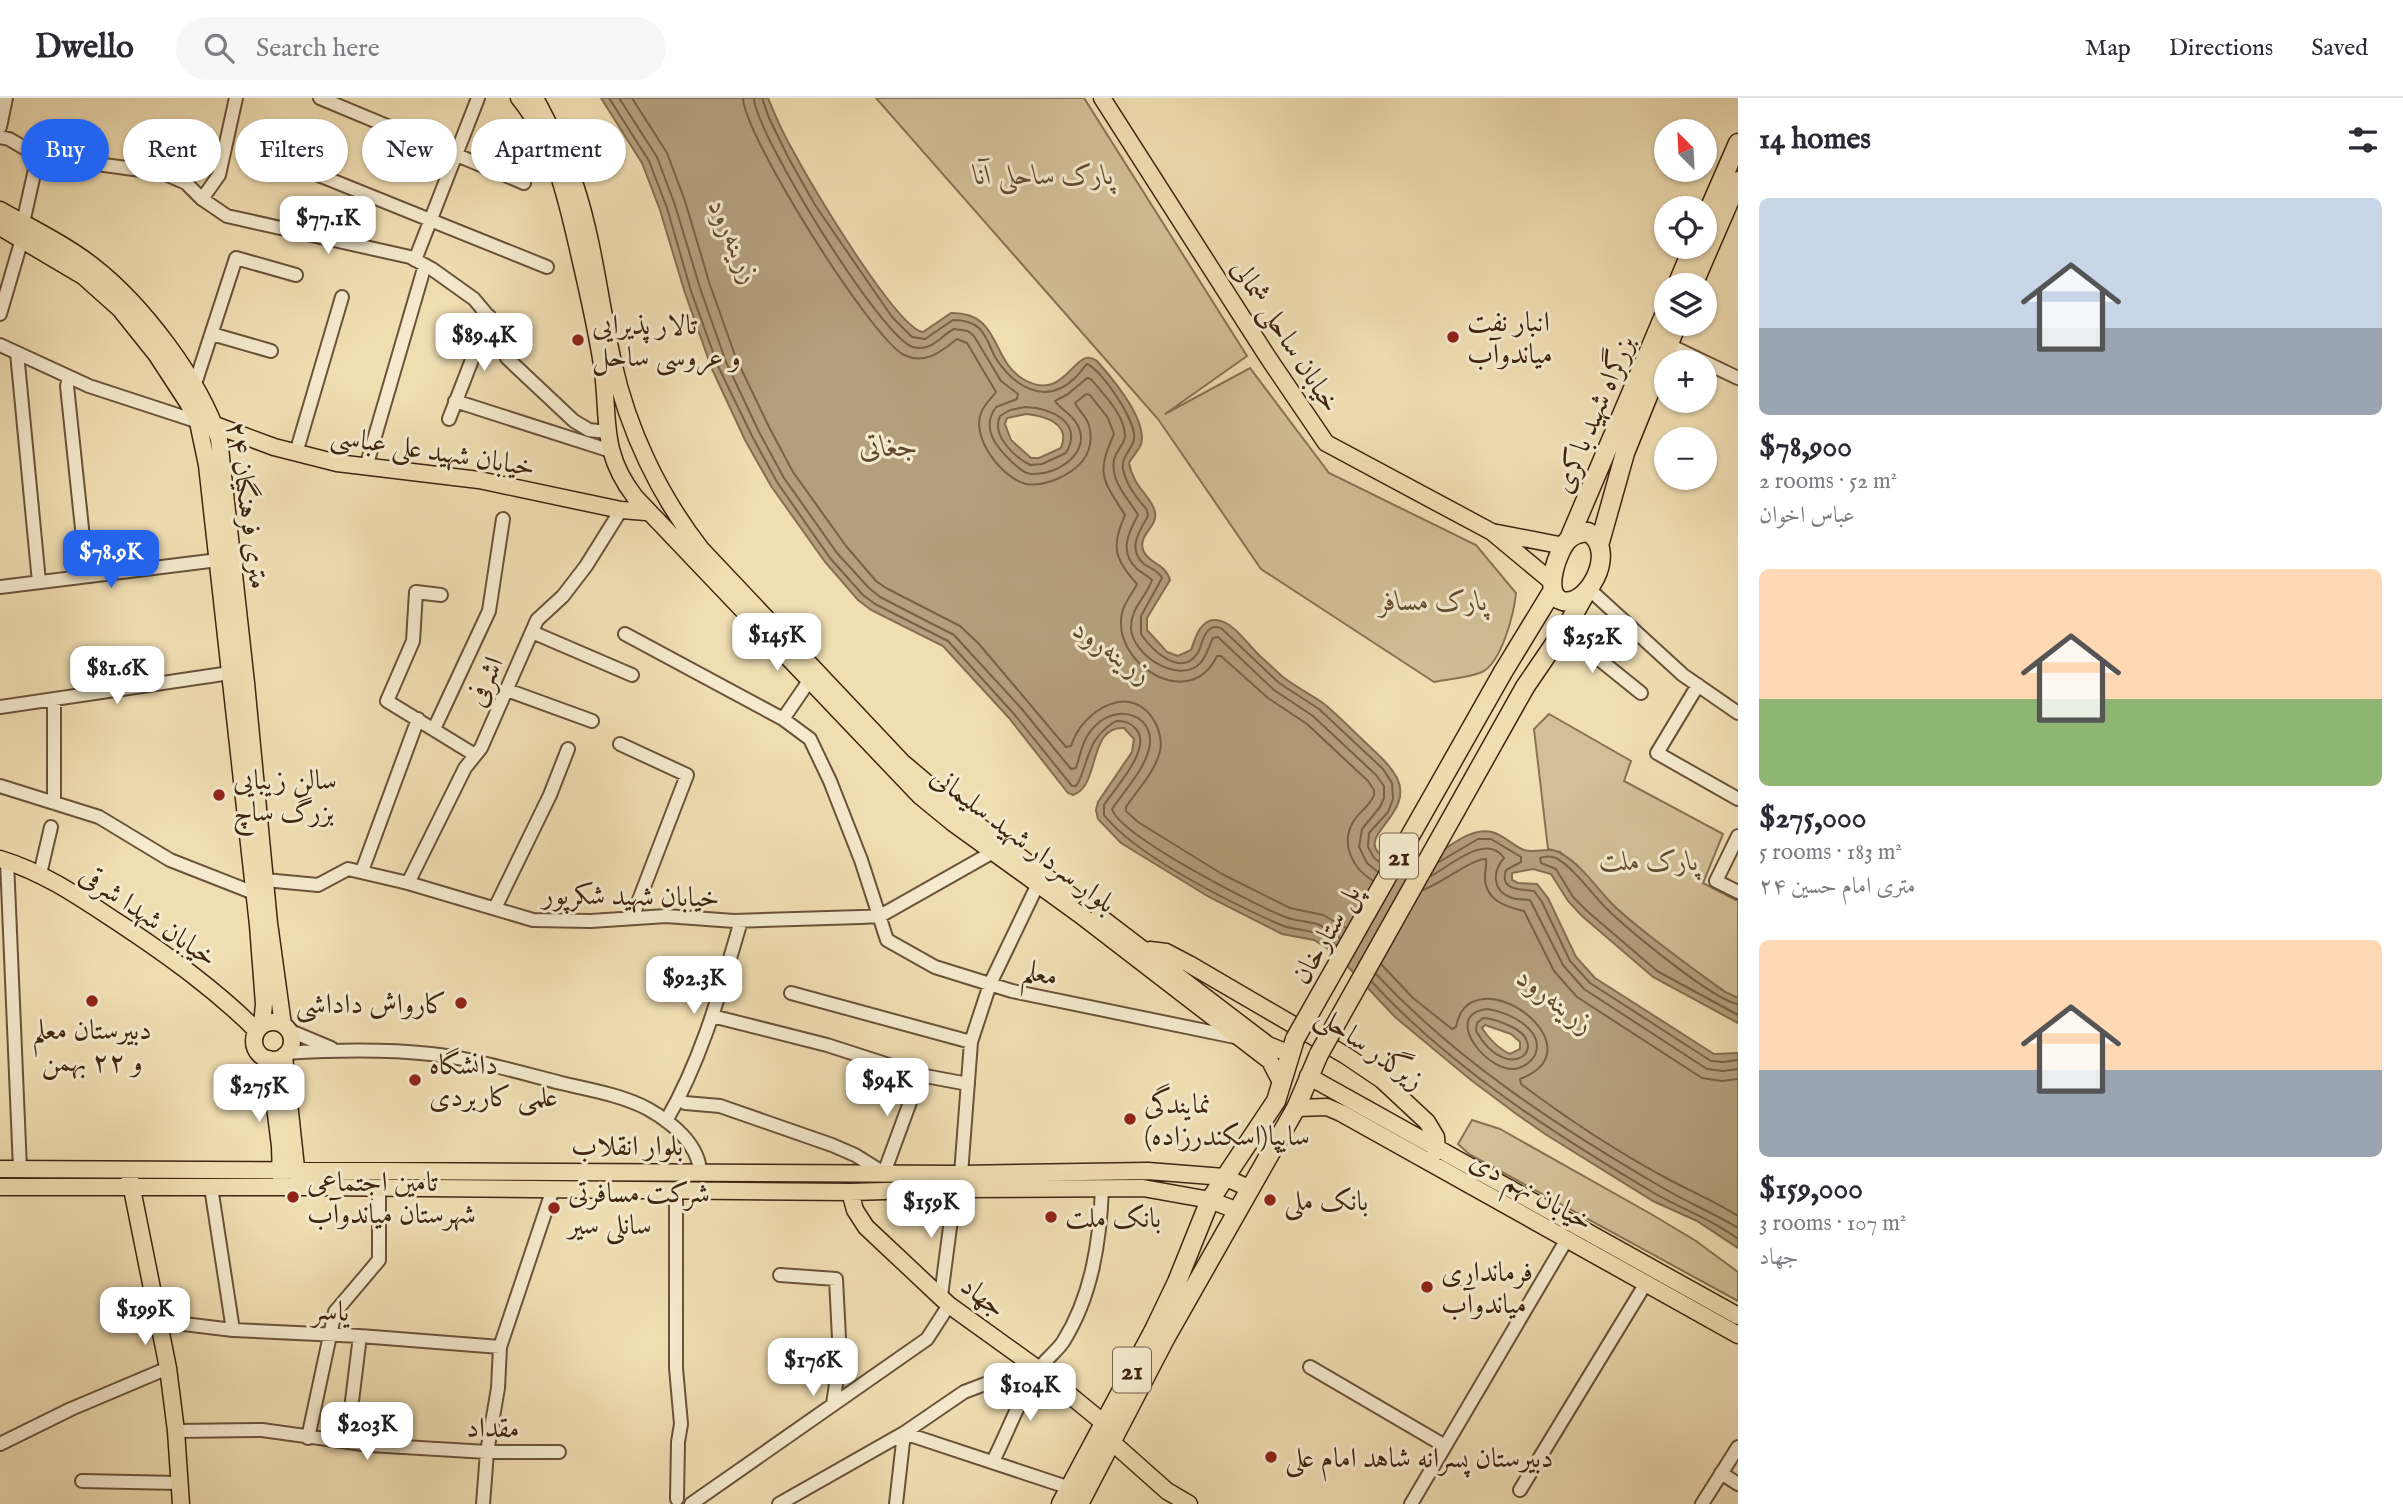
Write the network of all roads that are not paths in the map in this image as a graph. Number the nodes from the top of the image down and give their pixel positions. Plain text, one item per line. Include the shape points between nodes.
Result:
1 (6, 98) edge
2 (236, 98) edge
3 (320, 98) edge
4 (478, 98) edge
5 (519, 98) edge
6 (535, 98) edge
7 (1102, 98) edge
8 (369, 119) edge
9 (0, 127) edge
10 (0, 137) edge
11 (1738, 143) edge
12 (21, 146) edge
13 (457, 151) edge
14 (457, 157) edge
15 (109, 166) edge
16 (1738, 181) edge
17 (32, 182) edge
18 (336, 182) edge
19 (445, 182) edge
20 (524, 183) dead end
21 (1715, 196) edge
22 (202, 199) junction
23 (0, 210) edge
24 (430, 220) junction
25 (0, 227) edge
26 (22, 231) junction
27 (420, 262) junction
28 (547, 267) dead end
29 (1698, 273) edge
30 (296, 275) dead end
31 (342, 297) dead end
32 (0, 314) edge
33 (489, 316) junction
34 (212, 334) junction
35 (1655, 336) edge
36 (1673, 336) edge
37 (0, 345) edge
38 (1669, 345) junction
39 (271, 351) dead end
40 (17, 353) junction
41 (69, 377) junction
42 (1738, 378) edge
43 (194, 387) junction
44 (456, 401) junction
45 (449, 419) dead end
46 (198, 422) junction
47 (215, 425) junction
48 (633, 426) junction
49 (607, 432) junction
50 (611, 451) junction
51 (296, 453) junction
52 (366, 467) junction
53 (656, 478) junction
54 (1590, 485) junction
55 (1615, 493) junction
56 (633, 494) junction
57 (621, 510) junction
58 (646, 512) junction
59 (503, 519) dead end
60 (1492, 532) junction
61 (1566, 542) junction
62 (1600, 542) junction
63 (225, 559) junction
64 (86, 576) junction
65 (39, 582) junction
66 (1552, 585) junction
67 (0, 587) edge
68 (1586, 592) junction
69 (441, 596) dead end
70 (1564, 631) junction
71 (532, 632) junction
72 (625, 634) dead end
73 (230, 673) junction
74 (632, 675) dead end
75 (809, 681) junction
76 (1698, 685) junction
77 (508, 690) junction
78 (1641, 693) dead end
79 (54, 699) junction
80 (0, 707) edge
81 (1738, 713) edge
82 (418, 719) junction
83 (783, 719) junction
84 (592, 721) dead end
85 (434, 729) junction
86 (620, 744) dead end
87 (568, 749) dead end
88 (475, 755) junction
89 (0, 786) edge
90 (1738, 799) edge
91 (54, 803) junction
92 (51, 827) dead end
93 (1738, 836) edge
94 (993, 852) junction
95 (4, 860) edge
96 (362, 871) junction
97 (40, 874) junction
98 (408, 883) junction
99 (1038, 884) junction
100 (260, 886) junction
101 (1738, 892) edge
102 (495, 908) junction
103 (880, 916) junction
104 (632, 918) junction
105 (741, 921) junction
106 (1144, 949) junction
107 (990, 984) junction
108 (791, 993) dead end
109 (1215, 1011) junction
110 (712, 1016) junction
111 (286, 1027) junction
112 (260, 1028) junction
113 (1241, 1038) junction
114 (971, 1042) junction
115 (1292, 1047) junction
116 (334, 1050) junction
117 (280, 1056) junction
118 (920, 1075) junction
119 (1308, 1076) junction
120 (968, 1084) junction
121 (1282, 1084) junction
122 (679, 1098) junction
123 (1296, 1108) junction
124 (666, 1121) junction
125 (1433, 1156) junction
126 (0, 1169) edge
127 (20, 1169) junction
128 (129, 1169) junction
129 (288, 1169) junction
130 (1147, 1171) junction
131 (700, 1172) junction
132 (884, 1173) junction
133 (1224, 1177) junction
134 (958, 1181) junction
135 (0, 1187) edge
136 (130, 1187) junction
137 (289, 1187) junction
138 (211, 1188) junction
139 (379, 1188) junction
140 (1102, 1188) junction
141 (1143, 1188) junction
142 (553, 1189) junction
143 (1251, 1189) junction
144 (676, 1190) junction
145 (701, 1190) junction
146 (849, 1192) junction
147 (1210, 1200) junction
148 (1238, 1211) junction
149 (1567, 1239) junction
150 (780, 1275) dead end
151 (1646, 1283) junction
152 (945, 1300) junction
153 (1738, 1316) edge
154 (159, 1321) junction
155 (233, 1330) junction
156 (331, 1334) junction
157 (1738, 1335) edge
158 (360, 1336) junction
159 (500, 1347) junction
160 (1310, 1367) dead end
161 (168, 1368) junction
162 (1038, 1369) junction
163 (352, 1401) dead end
164 (834, 1404) junction
165 (1105, 1424) junction
166 (176, 1431) junction
167 (904, 1433) junction
168 (308, 1438) junction
169 (1113, 1443) junction
170 (0, 1444) edge
171 (1445, 1446) junction
172 (1738, 1447) edge
173 (487, 1452) junction
174 (559, 1452) dead end
175 (993, 1461) junction
176 (1721, 1473) junction
177 (82, 1481) dead end
178 (179, 1483) junction
179 (1738, 1484) edge
180 (1520, 1490) dead end
181 (1070, 1499) edge
182 (672, 1502) edge
183 (1182, 1502) edge
184 (181, 1504) edge
185 (483, 1504) edge
186 (691, 1504) edge
187 (779, 1504) edge
188 (896, 1504) edge
189 (1410, 1504) edge
190 (1702, 1504) edge

1 - 9 street
2 - 22 street via 219,175
3 - 8 street
4 - 13 street
5 - 49 main road, بلوار سردار شهید سلیمانی via 540,130 572,215 603,372
6 - 48 main road, بلوار سردار شهید سلیمانی via 563,154 582,208 614,365
7 - 60 main road, خیابان ساحلی شمالی via 1326,443
10 - 12 street
11 - 21 highway
14 - 20 street
15 - 22 street via 163,173 186,183
16 - 29 highway
17 - 26 street
18 - 24 street
19 - 24 street
22 - 27 street via 227,216
23 - 26 main road, ۲۴ متری فرهنگیان
24 - 27 street
24 - 28 street
25 - 26 main road, ۲۴ متری فرهنگیان
26 - 32 street
26 - 43 main road, ۲۴ متری فرهنگیان via 93,265 132,300
26 - 46 main road, ۲۴ متری فرهنگیان via 120,309 156,354
27 - 33 street via 474,299
27 - 52 street
30 - 34 street via 236,258
31 - 51 street
33 - 44 street
33 - 49 street via 499,329 508,358 574,421 589,430
34 - 39 street
34 - 43 street
35 - 54 highway, بزرگراه شهید باکری
36 - 38 highway, بزرگراه شهید باکری
37 - 40 street
38 - 42 street
38 - 55 highway, بزرگراه شهید باکری via 1625,453
40 - 41 street
40 - 65 street
41 - 46 street
41 - 64 street
43 - 47 main road, ۲۴ متری فرهنگیان
44 - 45 street
44 - 50 street
46 - 47 street
46 - 63 main road, ۲۴ متری فرهنگیان
47 - 51 main road, خیابان شهید علی عباسی
47 - 63 main road, ۲۴ متری فرهنگیان
48 - 49 main road via 631,438 625,442 615,441
48 - 53 main road, بلوار سردار شهید سلیمانی
49 - 50 main road, بلوار سردار شهید سلیمانی
50 - 56 main road, بلوار سردار شهید سلیمانی via 620,477
51 - 52 main road, خیابان شهید علی عباسی
52 - 57 main road, خیابان شهید علی عباسی via 479,480
53 - 56 main road via 634,477
53 - 106 main road, بلوار سردار شهید سلیمانی via 701,549 902,762 962,813
54 - 55 highway via 1598,498
54 - 61 highway, بزرگراه شهید باکری
55 - 62 highway, بزرگراه شهید باکری
56 - 58 main road, بلوار سردار شهید سلیمانی
57 - 58 main road, خیابان شهید علی عباسی
57 - 71 street, اشرفی via 586,566 537,620
58 - 75 main road, بلوار سردار شهید سلیمانی
59 - 85 street via 489,611
60 - 61 main road
60 - 66 main road
61 - 62 highway via 1588,532
61 - 66 highway, بزرگراه شهید باکری
62 - 68 highway, بزرگراه شهید باکری via 1602,561
63 - 64 street
63 - 73 main road, ۲۴ متری فرهنگیان
63 - 100 main road, ۲۴ متری فرهنگیان
64 - 65 street
65 - 67 street
66 - 68 highway via 1562,601 1571,602
66 - 115 highway, پل ستارخان / 21, bridge
68 - 70 highway, 21
68 - 76 street
69 - 82 street via 416,592 414,641 387,701
70 - 78 street
70 - 119 highway, پل ستارخان / 21, bridge via 1525,687
71 - 74 street
71 - 77 street, اشرفی
72 - 83 street, معلم
73 - 79 street
73 - 100 main road, ۲۴ متری فرهنگیان
75 - 83 street
75 - 94 main road, بلوار سردار شهید سلیمانی via 920,796
76 - 81 street
76 - 90 street via 1657,753
77 - 84 street
77 - 88 street, اشرفی
79 - 80 street
79 - 91 street
82 - 85 street
82 - 96 street
83 - 103 street, معلم via 810,738 839,802
85 - 88 street
86 - 104 street via 687,775
87 - 102 street
88 - 98 street, اشرفی via 464,768
89 - 91 street, خیابان شهید شکرپور
91 - 100 street, خیابان شهید شکرپور via 99,817 170,860
92 - 97 street
93 - 101 street via 1716,881
94 - 99 main road, بلوار سردار شهید سلیمانی
94 - 103 street
95 - 97 main road, خیابان شهدا شرقی
95 - 127 street
96 - 98 street, خیابان شهید شکرپور
96 - 100 street, خیابان شهید شکرپور via 348,869 318,884
97 - 112 main road, خیابان شهدا شرقی via 177,962
98 - 102 street, خیابان شهید شکرپور
99 - 107 street
99 - 109 main road, بلوار سردار شهید سلیمانی
100 - 111 main road, ۲۴ متری فرهنگیان
100 - 112 main road, ۲۴ متری فرهنگیان via 264,1004
102 - 104 street, خیابان شهید شکرپور via 533,920
103 - 105 street, خیابان شهید شکرپور
103 - 107 street, معلم via 887,940 935,967
104 - 105 street, خیابان شهید شکرپور
105 - 110 street
106 - 109 main road, بلوار سردار شهید سلیمانی
106 - 125 main road, زیرگذر ساحلی via 1166,952 1189,964 1382,1080 1427,1122 1436,1137
107 - 113 street, معلم
107 - 114 street
108 - 114 street
109 - 113 main road, بلوار سردار شهید سلیمانی
109 - 115 main road, بلوار سردار شهید سلیمانی via 1268,1045
110 - 118 street
110 - 122 street
111 - 112 main road via 272,1022
111 - 116 street
111 - 117 main road via 292,1041
112 - 117 main road via 256,1048 264,1057
113 - 121 main road, بلوار سردار شهید سلیمانی via 1269,1061
114 - 120 street
115 - 121 highway, 21
116 - 117 street
116 - 124 street via 430,1054 474,1061 621,1098
117 - 129 main road
118 - 120 street
118 - 132 street
119 - 123 highway, 21
119 - 125 main road, خیابان نهم دی
120 - 134 street
121 - 133 highway, 21 via 1271,1109
122 - 124 street
122 - 132 street via 685,1103 720,1106 832,1145
123 - 125 main road, خیابان نهم دی via 1327,1107
123 - 143 highway, 21
124 - 131 street via 691,1145
125 - 149 main road, خیابان نهم دی
125 - 153 main road, خیابان نهم دی
126 - 127 main road, بلوار انقلاب
127 - 128 main road, بلوار انقلاب
128 - 129 main road, بلوار انقلاب
128 - 136 main road
129 - 131 main road, بلوار انقلاب
129 - 137 main road
130 - 133 main road, بلوار انقلاب
130 - 134 main road, بلوار انقلاب
130 - 141 main road
131 - 132 main road, بلوار انقلاب
131 - 145 main road
132 - 134 main road, بلوار انقلاب
133 - 143 main road, بلوار انقلاب
133 - 147 highway, 21
134 - 140 main road, بلوار انقلاب
134 - 146 main road, بلوار انقلاب
134 - 152 street
135 - 136 main road, بلوار انقلاب
136 - 138 main road, بلوار انقلاب
136 - 154 main road
137 - 138 main road, بلوار انقلاب
137 - 139 main road, بلوار انقلاب
138 - 155 street
139 - 142 main road, بلوار انقلاب
139 - 156 street via 379,1259 335,1312
140 - 141 main road, بلوار انقلاب
140 - 162 street via 1094,1266 1078,1312 1062,1343
141 - 147 main road, بلوار انقلاب
142 - 144 main road, بلوار انقلاب
142 - 159 street
143 - 148 highway, 21
144 - 145 main road, بلوار انقلاب
144 - 182 street via 676,1368 681,1424
145 - 146 main road, بلوار انقلاب
146 - 152 main road, جهاد via 866,1227
147 - 148 main road, بلوار انقلاب
147 - 165 highway, 21 via 1171,1294
148 - 169 highway, 21
149 - 151 main road, خیابان نهم دی
149 - 171 street
150 - 164 street via 836,1279 840,1358
151 - 157 main road, خیابان نهم دی
151 - 180 street
152 - 162 main road, جهاد
152 - 164 street via 927,1339
154 - 155 street, یاسر
154 - 161 main road
155 - 156 street, یاسر
156 - 158 street, یاسر
156 - 168 street
158 - 159 street, یاسر
158 - 163 street
159 - 173 street
160 - 171 street
161 - 166 main road
161 - 170 street
162 - 165 main road, جهاد
162 - 167 street via 964,1392
162 - 175 street
164 - 186 street
165 - 181 highway, 21
166 - 168 street, مقداد via 262,1430
166 - 178 main road
167 - 175 street
167 - 187 street
167 - 188 street
168 - 173 street, مقداد
169 - 181 highway, 21
169 - 183 main road
171 - 189 street
172 - 176 street
173 - 174 street, مقداد
173 - 185 street
175 - 181 street
176 - 179 street
176 - 190 street
177 - 178 street
178 - 184 main road
182 - 186 street

